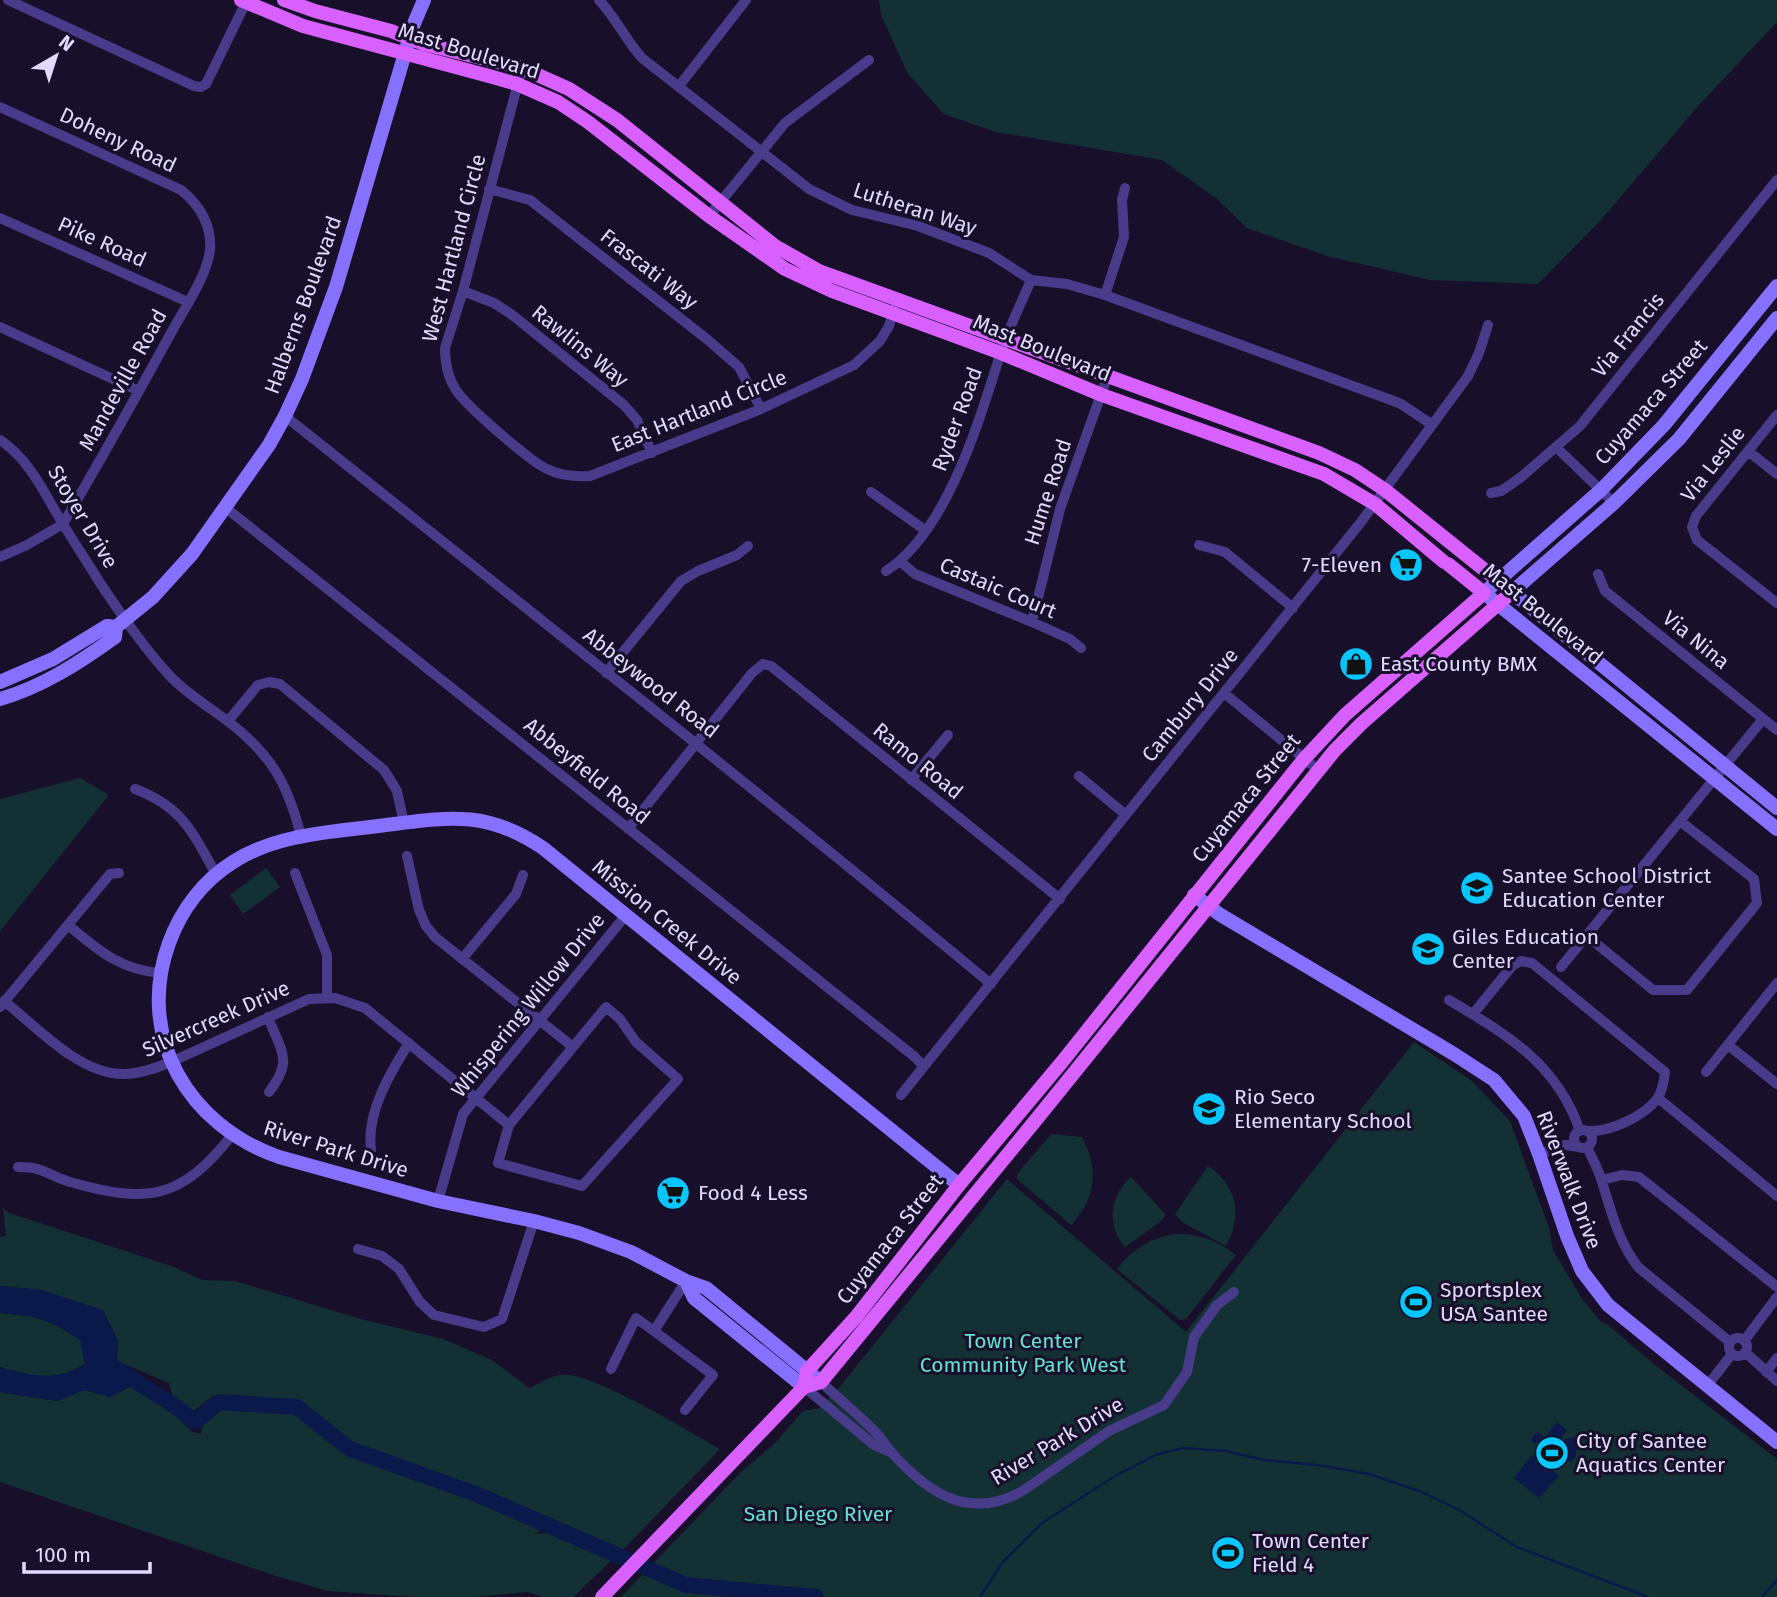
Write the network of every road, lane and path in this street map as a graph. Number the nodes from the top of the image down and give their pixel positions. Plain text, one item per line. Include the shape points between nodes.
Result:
1 (8, 0) edge
2 (284, 0) edge
3 (424, 0) edge
4 (599, 0) edge
5 (746, 0) edge
6 (244, 1) edge
7 (410, 38) junction
8 (406, 54) junction
9 (869, 60) dead end
10 (522, 68) junction
11 (517, 84) junction
12 (679, 86) junction
13 (0, 107) edge
14 (761, 152) junction
15 (1777, 180) edge
16 (1125, 188) dead end
17 (489, 189) junction
18 (181, 191) joint
19 (720, 202) junction
20 (709, 216) junction
21 (0, 218) edge
22 (1031, 280) junction
23 (1777, 286) edge
24 (463, 291) junction
25 (1105, 295) junction
26 (898, 299) junction
27 (188, 302) junction
28 (892, 313) junction
29 (1777, 317) edge
30 (1488, 325) dead end
31 (0, 327) edge
32 (1003, 347) junction
33 (1108, 375) junction
34 (139, 391) junction
35 (1102, 395) junction
36 (761, 409) junction
37 (1777, 415) edge
38 (285, 416) junction
39 (490, 424) joint
40 (1431, 424) junction
41 (0, 440) edge
42 (1558, 448) junction
43 (1748, 451) junction
44 (652, 453) junction
45 (1777, 474) edge
46 (1385, 490) junction
47 (1601, 490) junction
48 (870, 492) dead end
49 (1490, 493) dead end
50 (1614, 503) junction
51 (1375, 504) junction
52 (226, 508) junction
53 (63, 524) junction
54 (925, 530) junction
55 (1199, 545) dead end
56 (748, 546) dead end
57 (0, 557) edge
58 (901, 562) junction
59 (886, 571) dead end
60 (1598, 574) dead end
61 (1498, 581) junction
62 (1511, 592) junction
63 (1484, 593) junction
64 (1777, 603) edge
65 (1499, 605) junction
66 (1293, 608) junction
67 (1032, 622) junction
68 (121, 624) junction
69 (1081, 648) dead end
70 (606, 673) junction
71 (0, 682) edge
72 (1224, 693) junction
73 (0, 699) edge
74 (1763, 719) junction
75 (228, 721) junction
76 (1777, 730) edge
77 (947, 735) dead end
78 (696, 742) junction
79 (1304, 759) junction
80 (1724, 765) junction
81 (1318, 770) junction
82 (1079, 776) dead end
83 (1714, 778) junction
84 (911, 780) junction
85 (135, 789) dead end
86 (1777, 808) edge
87 (1126, 814) junction
88 (1680, 821) junction
89 (404, 823) junction
90 (628, 829) junction
91 (1777, 829) edge
92 (301, 836) junction
93 (407, 856) dead end
94 (119, 873) dead end
95 (295, 873) dead end
96 (216, 874) junction
97 (523, 875) dead end
98 (1194, 895) junction
99 (1060, 899) junction
100 (1208, 906) junction
101 (626, 915) junction
102 (68, 925) junction
103 (1587, 936) junction
104 (462, 959) junction
105 (1561, 967) dead end
106 (160, 973) junction
107 (1777, 983) edge
108 (991, 984) junction
109 (327, 997) junction
110 (1449, 1000) dead end
111 (2, 1004) edge
112 (1473, 1014) junction
113 (268, 1017) junction
114 (540, 1021) junction
115 (409, 1043) junction
116 (1728, 1045) junction
117 (573, 1047) junction
118 (171, 1062) junction
119 (923, 1066) junction
120 (1706, 1072) dead end
121 (1777, 1084) edge
122 (269, 1092) dead end
123 (901, 1096) dead end
124 (1034, 1096) junction
125 (476, 1097) junction
126 (1658, 1098) junction
127 (1046, 1107) junction
128 (509, 1125) junction
129 (232, 1135) junction
130 (1586, 1138) junction
131 (372, 1150) dead end
132 (1539, 1154) junction
133 (18, 1167) dead end
134 (1602, 1180) junction
135 (959, 1185) junction
136 (1777, 1196) edge
137 (438, 1201) junction
138 (534, 1221) junction
139 (358, 1248) dead end
140 (686, 1281) junction
141 (1777, 1287) edge
142 (1234, 1292) dead end
143 (1777, 1297) edge
144 (654, 1331) junction
145 (1744, 1340) junction
146 (1730, 1342) junction
147 (1745, 1352) junction
148 (1732, 1354) junction
149 (1777, 1358) edge
150 (611, 1369) dead end
151 (807, 1371) junction
152 (1766, 1372) junction
153 (1777, 1381) edge
154 (821, 1382) junction
155 (1707, 1385) junction
156 (804, 1387) junction
157 (685, 1410) dead end
158 (1777, 1442) edge
159 (891, 1452) junction
160 (603, 1596) edge

1 - 6 street via 201,87 206,85
2 - 7 main road, Mast Boulevard
3 - 7 street, Halberns Boulevard
4 - 12 street, Lutheran Way via 642,58
5 - 12 street
6 - 8 main road, Mast Boulevard via 303,26
7 - 8 street, Halberns Boulevard
7 - 10 main road, Mast Boulevard
8 - 11 main road, Mast Boulevard
8 - 38 street, Halberns Boulevard via 336,287
9 - 14 street via 785,122
10 - 11 street, West Hartland Circle
10 - 19 main road, Mast Boulevard via 593,103
11 - 17 street, West Hartland Circle
11 - 20 main road, Mast Boulevard via 588,122
12 - 14 street, Lutheran Way
13 - 18 street, Doheny Road
14 - 19 street
14 - 22 street, Lutheran Way via 831,201 989,253
15 - 42 street, Via Francis
16 - 25 street via 1124,237
17 - 24 street, West Hartland Circle
17 - 36 street, Frascati Way via 530,200 708,340 739,367
18 - 27 street, Mandeville Road via 202,212 210,237 207,264
19 - 20 street
19 - 26 main road, Mast Boulevard via 775,246 819,271
20 - 28 main road, Mast Boulevard via 785,269
21 - 27 street, Pike Road
22 - 25 street, Lutheran Way
22 - 32 street, Ryder Road
23 - 47 street, Cuyamaca Street via 1664,425
24 - 39 street, West Hartland Circle via 445,348 447,370 462,399
24 - 44 street, Rawlins Way via 510,314 624,405 638,420
25 - 40 street, Lutheran Way via 1401,404
26 - 28 street, East Hartland Circle
26 - 32 main road, Mast Boulevard
27 - 34 street, Mandeville Road
28 - 32 main road, Mast Boulevard
28 - 36 street, East Hartland Circle via 880,341 854,365
29 - 50 street, Cuyamaca Street via 1679,439
30 - 40 street, Cambury Drive via 1468,376
31 - 34 street
32 - 33 main road, Mast Boulevard
32 - 35 main road, Mast Boulevard
32 - 54 street, Ryder Road via 956,481
33 - 35 street, Hume Road
33 - 46 main road, Mast Boulevard via 1319,453
34 - 53 street, Mandeville Road
35 - 51 main road, Mast Boulevard via 1312,469
35 - 67 street, Hume Road via 1060,509
36 - 44 street, East Hartland Circle
37 - 43 street, Via Leslie
38 - 52 street, Halberns Boulevard
38 - 70 street, Abbeywood Road
39 - 44 street, East Hartland Circle via 543,467 571,477 590,476
40 - 46 street, Cambury Drive
41 - 53 street, Stoyer Drive via 32,470
42 - 47 street
42 - 49 street, Via Francis via 1501,491
43 - 45 street
43 - 64 street, Via Leslie via 1694,519 1692,530 1697,540
46 - 51 street, Cambury Drive
46 - 61 main road, Mast Boulevard
47 - 50 street
47 - 61 street, Cuyamaca Street
48 - 54 street
50 - 62 street, Cuyamaca Street
51 - 63 main road, Mast Boulevard
51 - 66 street, Cambury Drive
52 - 68 street, Halberns Boulevard via 184,564
52 - 90 street, Abbeyfield Road
53 - 57 street, Mandeville Road
53 - 68 street, Stoyer Drive
54 - 58 street, Ryder Road
55 - 66 street via 1225,552
56 - 70 street via 681,581
58 - 59 street
58 - 67 street, Castaic Court via 915,574
60 - 74 street, Via Nina via 1605,591
61 - 62 main road, Mast Boulevard
61 - 63 street, Cuyamaca Street
62 - 65 main road, Cuyamaca Street
62 - 80 street, Mast Boulevard
63 - 65 street, Mast Boulevard
63 - 79 main road, Cuyamaca Street via 1345,715
65 - 81 main road, Cuyamaca Street via 1362,723
65 - 83 street, Mast Boulevard
66 - 72 street, Cambury Drive
67 - 69 street, Castaic Court
68 - 71 street via 107,626 53,659
68 - 73 street via 115,637 86,658 28,691
68 - 75 street, Stoyer Drive via 171,676
70 - 78 street, Abbeywood Road
72 - 79 street
72 - 87 street, Cambury Drive
74 - 76 street, Via Nina
74 - 80 street
75 - 89 street via 258,685 280,684 384,770 397,791
75 - 92 street, Stoyer Drive via 256,745 277,772 293,804
77 - 84 street
78 - 84 street, Ramo Road via 763,664
78 - 90 street
78 - 108 street, Abbeywood Road
79 - 81 street
79 - 98 main road, Cuyamaca Street
80 - 83 street
80 - 86 street, Mast Boulevard
81 - 100 main road, Cuyamaca Street
82 - 87 street
83 - 88 street
83 - 91 street, Mast Boulevard
84 - 99 street, Ramo Road
85 - 96 street via 158,797 174,810
87 - 99 street, Cambury Drive
88 - 103 street
88 - 103 street via 1754,879 1757,904 1687,990 1653,990
89 - 92 street, Mission Creek Drive
89 - 101 street, Mission Creek Drive via 450,817 507,828 543,848
90 - 119 street, Abbeyfield Road
92 - 96 street, River Park Drive via 240,857
93 - 104 street via 426,926
94 - 102 street via 110,874
95 - 109 street via 327,955
96 - 106 street, River Park Drive via 178,922
97 - 104 street via 516,894
98 - 100 street, Riverwalk Drive
98 - 124 main road, Cuyamaca Street
99 - 108 street, Cambury Drive
100 - 127 main road, Cuyamaca Street
100 - 132 street, Riverwalk Drive via 1494,1080 1524,1116
101 - 114 street, Whispering Willow Drive
101 - 135 street, Mission Creek Drive
102 - 106 street via 107,958
102 - 111 street
103 - 105 street
104 - 114 street
106 - 118 street, River Park Drive via 159,1012
107 - 116 street
108 - 119 street, Cambury Drive
109 - 113 street, Silvercreek Drive via 309,999
109 - 115 street, Silvercreek Drive via 358,1004
110 - 112 street
111 - 118 street, Silvercreek Drive via 92,1068 132,1074
112 - 126 street via 1512,966 1521,961 1532,963 1665,1072
112 - 130 street via 1525,1048 1548,1072
113 - 118 street, Silvercreek Drive
113 - 122 street via 284,1066
114 - 117 street
114 - 125 street, Whispering Willow Drive
115 - 125 street, Silvercreek Drive
115 - 131 street via 384,1083 369,1137
116 - 120 street
116 - 121 street
117 - 128 street
117 - 128 street via 606,1007 636,1042 678,1079 582,1186 498,1163
118 - 129 street, River Park Drive via 193,1099
119 - 123 street, Cambury Drive
124 - 127 main road
124 - 135 main road, Cuyamaca Street
125 - 128 street, Silvercreek Drive
125 - 137 street, Whispering Willow Drive via 463,1114
126 - 130 street via 1640,1115
126 - 136 street
127 - 154 main road, Cuyamaca Street
129 - 133 street via 195,1174 155,1194 117,1193 66,1181 37,1167
129 - 137 street, River Park Drive via 279,1157
130 - 132 street
130 - 134 street
132 - 155 street, Riverwalk Drive via 1582,1271 1608,1305
134 - 141 street via 1639,1177
134 - 146 street via 1626,1252
135 - 151 main road, Cuyamaca Street via 856,1317
137 - 138 street, River Park Drive
138 - 139 street via 502,1319 484,1327 434,1315 399,1269 382,1256
138 - 140 street, River Park Drive via 621,1248
140 - 144 street
140 - 151 street, River Park Drive via 706,1288
140 - 156 street, River Park Drive via 694,1298
142 - 159 street, River Park Drive via 1217,1305 1194,1337 1187,1372 1164,1405 1109,1431 1011,1497 992,1503 953,1500 922,1482
143 - 145 street
144 - 150 street via 636,1318
144 - 157 street via 713,1375
145 - 146 street
145 - 147 street
146 - 148 street
147 - 148 street
147 - 152 street
148 - 155 street
149 - 152 street
151 - 154 street, River Park Drive
151 - 156 main road
152 - 153 street
154 - 156 main road
154 - 159 street, River Park Drive
155 - 158 street, Riverwalk Drive
156 - 159 street, River Park Drive via 874,1445
156 - 160 main road

